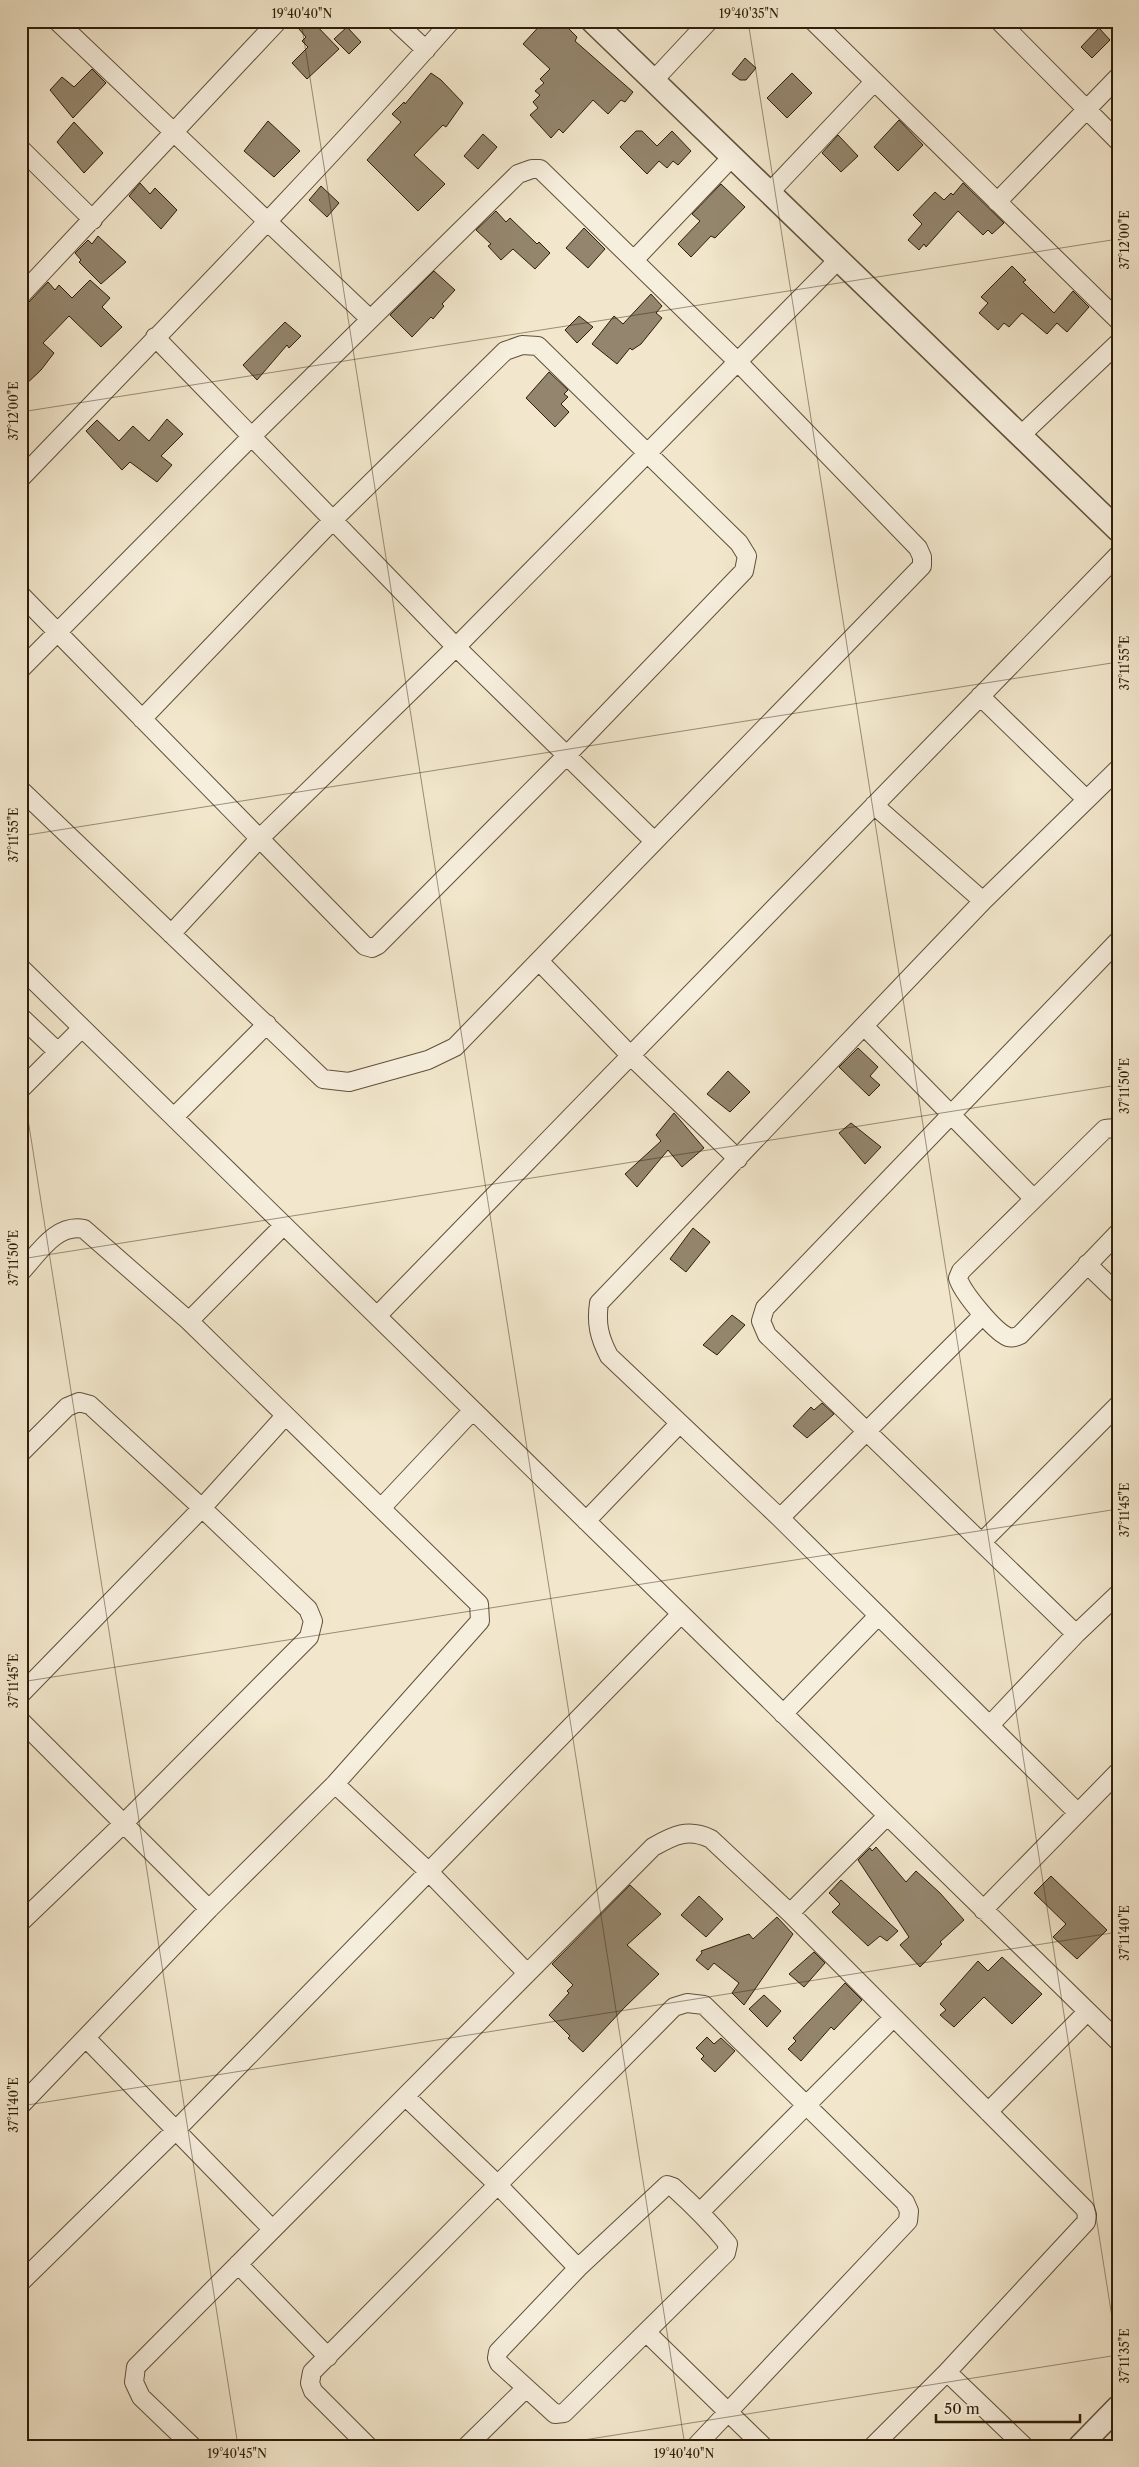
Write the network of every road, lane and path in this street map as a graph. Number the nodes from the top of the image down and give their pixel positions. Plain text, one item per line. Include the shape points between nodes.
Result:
1 (57, 21) edge
2 (278, 21) edge
3 (395, 21) edge
4 (451, 21) edge
5 (592, 21) edge
6 (709, 21) edge
7 (813, 21) edge
8 (999, 21) edge
9 (426, 50) junction
10 (1118, 77) edge
11 (653, 81) junction
12 (874, 82) junction
13 (1086, 109) junction
14 (174, 133) junction
15 (1118, 141) edge
16 (21, 149) edge
17 (732, 157) junction
18 (769, 193) junction
19 (997, 202) junction
20 (94, 220) junction
21 (268, 223) junction
22 (634, 260) junction
23 (838, 260) junction
24 (21, 296) edge
25 (370, 319) junction
26 (1118, 320) edge
27 (155, 337) junction
28 (1118, 343) edge
29 (737, 361) junction
30 (252, 436) junction
31 (1020, 436) junction
32 (647, 452) junction
33 (22, 476) edge
34 (333, 520) junction
35 (1118, 530) edge
36 (1118, 555) edge
37 (21, 595) edge
38 (58, 631) junction
39 (456, 647) junction
40 (21, 669) edge
41 (980, 696) junction
42 (142, 719) junction
43 (567, 755) junction
44 (1118, 770) edge
45 (21, 790) edge
46 (1086, 799) junction
47 (874, 805) junction
48 (260, 838) junction
49 (654, 841) junction
50 (983, 901) junction
51 (171, 934) junction
52 (1118, 941) edge
53 (540, 962) junction
54 (21, 968) edge
55 (21, 1017) edge
56 (267, 1024) junction
57 (864, 1026) junction
58 (82, 1028) junction
59 (58, 1052) junction
60 (630, 1055) junction
61 (21, 1089) edge
62 (950, 1114) junction
63 (174, 1117) junction
64 (1118, 1131) edge
65 (738, 1159) junction
66 (1034, 1199) junction
67 (284, 1225) junction
68 (1118, 1233) edge
69 (1086, 1264) junction
70 (21, 1272) edge
71 (1118, 1294) edge
72 (983, 1315) junction
73 (376, 1316) junction
74 (189, 1320) junction
75 (1118, 1405) edge
76 (472, 1410) junction
77 (285, 1416) junction
78 (679, 1424) junction
79 (867, 1433) junction
80 (21, 1453) edge
81 (382, 1507) junction
82 (202, 1508) junction
83 (780, 1518) junction
84 (586, 1521) junction
85 (983, 1541) junction
86 (1118, 1594) edge
87 (681, 1614) junction
88 (878, 1616) junction
89 (1076, 1634) junction
90 (21, 1694) edge
91 (783, 1714) junction
92 (21, 1721) edge
93 (990, 1725) junction
94 (1118, 1772) edge
95 (335, 1784) junction
96 (1078, 1813) junction
97 (887, 1816) junction
98 (122, 1824) junction
99 (429, 1872) junction
100 (208, 1909) junction
101 (983, 1910) junction
102 (790, 1913) junction
103 (21, 1922) edge
104 (527, 1973) junction
105 (1087, 2012) junction
106 (894, 2018) junction
107 (86, 2038) junction
108 (1118, 2042) edge
109 (406, 2096) junction
110 (21, 2105) edge
111 (807, 2106) junction
112 (988, 2112) junction
113 (176, 2130) junction
114 (498, 2185) junction
115 (700, 2212) junction
116 (272, 2229) junction
117 (238, 2264) junction
118 (578, 2268) junction
119 (21, 2282) edge
120 (646, 2332) junction
121 (328, 2357) junction
122 (947, 2372) junction
123 (525, 2389) junction
124 (1118, 2407) edge
125 (730, 2412) junction
126 (192, 2446) edge
127 (368, 2446) edge
128 (467, 2446) edge
129 (696, 2446) edge
130 (763, 2446) edge
131 (873, 2446) edge
132 (1024, 2446) edge
133 (1080, 2446) edge

1 - 14 street
2 - 14 street
3 - 9 street
4 - 9 street
5 - 11 street
6 - 11 street
7 - 12 street
8 - 13 street
9 - 21 street
10 - 13 street
11 - 17 street
12 - 18 street
12 - 19 street
13 - 15 street
13 - 19 street
14 - 20 street
14 - 21 street
16 - 20 street
17 - 18 street
17 - 22 street
18 - 23 street
19 - 26 street
20 - 24 street
21 - 25 street
21 - 27 street
22 - 25 street via 540,169 532,169 518,174
22 - 29 street
23 - 29 street
23 - 31 street
25 - 30 street
27 - 30 street
27 - 33 street
28 - 31 street
29 - 32 street
29 - 49 street via 918,548 922,566
30 - 34 street
30 - 38 street
31 - 35 street
32 - 34 street via 538,346 522,345 506,351
32 - 39 street
32 - 43 street via 739,543 747,556 744,571
34 - 39 street
34 - 42 street
36 - 41 street
37 - 38 street
38 - 40 street
38 - 42 street
39 - 43 street
39 - 48 street
41 - 46 street
41 - 47 street
42 - 48 street
43 - 48 street via 372,948 365,946
43 - 49 street
44 - 46 street
45 - 51 street
46 - 50 street
47 - 50 street
47 - 60 street
48 - 51 street
49 - 53 street
50 - 57 street
51 - 56 street
52 - 62 street
53 - 56 street via 455,1047 428,1060 349,1082 323,1079
53 - 60 street
54 - 58 street
55 - 59 street
56 - 63 street
57 - 62 street
57 - 65 street
58 - 59 street
58 - 63 street
59 - 61 street
60 - 65 street
60 - 73 street
62 - 66 street
62 - 79 street via 766,1308 761,1322 767,1335
63 - 67 street
64 - 66 street via 1115,1128 1105,1130
65 - 78 street via 599,1303 600,1339 609,1356
66 - 72 street via 960,1271 960,1286
67 - 73 street
67 - 74 street
68 - 69 street
69 - 71 street
69 - 72 street via 1014,1338 1007,1336
70 - 74 street via 58,1232 75,1227 84,1229
72 - 79 street
73 - 76 street
74 - 77 street
75 - 85 street
76 - 81 street
76 - 84 street
77 - 81 street
77 - 82 street
78 - 83 street
78 - 84 street
79 - 83 street
79 - 85 street
80 - 82 street via 67,1407 79,1402 90,1405
81 - 95 street via 479,1604 480,1621
82 - 90 street
82 - 98 street via 308,1609 313,1621 309,1636
83 - 88 street
84 - 87 street
85 - 89 street
86 - 89 street
87 - 91 street
87 - 99 street
88 - 91 street
88 - 93 street
89 - 93 street
91 - 97 street
92 - 98 street
93 - 96 street
94 - 96 street
95 - 99 street
95 - 100 street
96 - 101 street
97 - 101 street
97 - 102 street
98 - 100 street
98 - 103 street
99 - 104 street
99 - 113 street
100 - 107 street
101 - 105 street
102 - 104 street via 711,1839 699,1833 685,1832 653,1847
102 - 106 street
104 - 109 street
105 - 108 street
105 - 112 street
106 - 111 street
106 - 112 street
107 - 110 street
107 - 113 street
109 - 114 street
109 - 116 street
111 - 114 street via 704,2005 687,2003 674,2007
111 - 115 street
111 - 125 street via 905,2202 909,2211 908,2221
112 - 122 street via 1085,2209 1086,2222
113 - 116 street
113 - 119 street
114 - 118 street
114 - 121 street
115 - 118 street via 667,2185
115 - 120 street via 728,2244 726,2253
116 - 117 street
117 - 121 street
117 - 126 street via 136,2367 134,2382 141,2397
118 - 123 street via 498,2352 499,2364
120 - 123 street via 564,2414 555,2414
120 - 125 street
121 - 127 street via 312,2372 310,2383 313,2391
122 - 131 street
122 - 132 street
123 - 128 street
124 - 133 street
125 - 129 street
125 - 130 street

